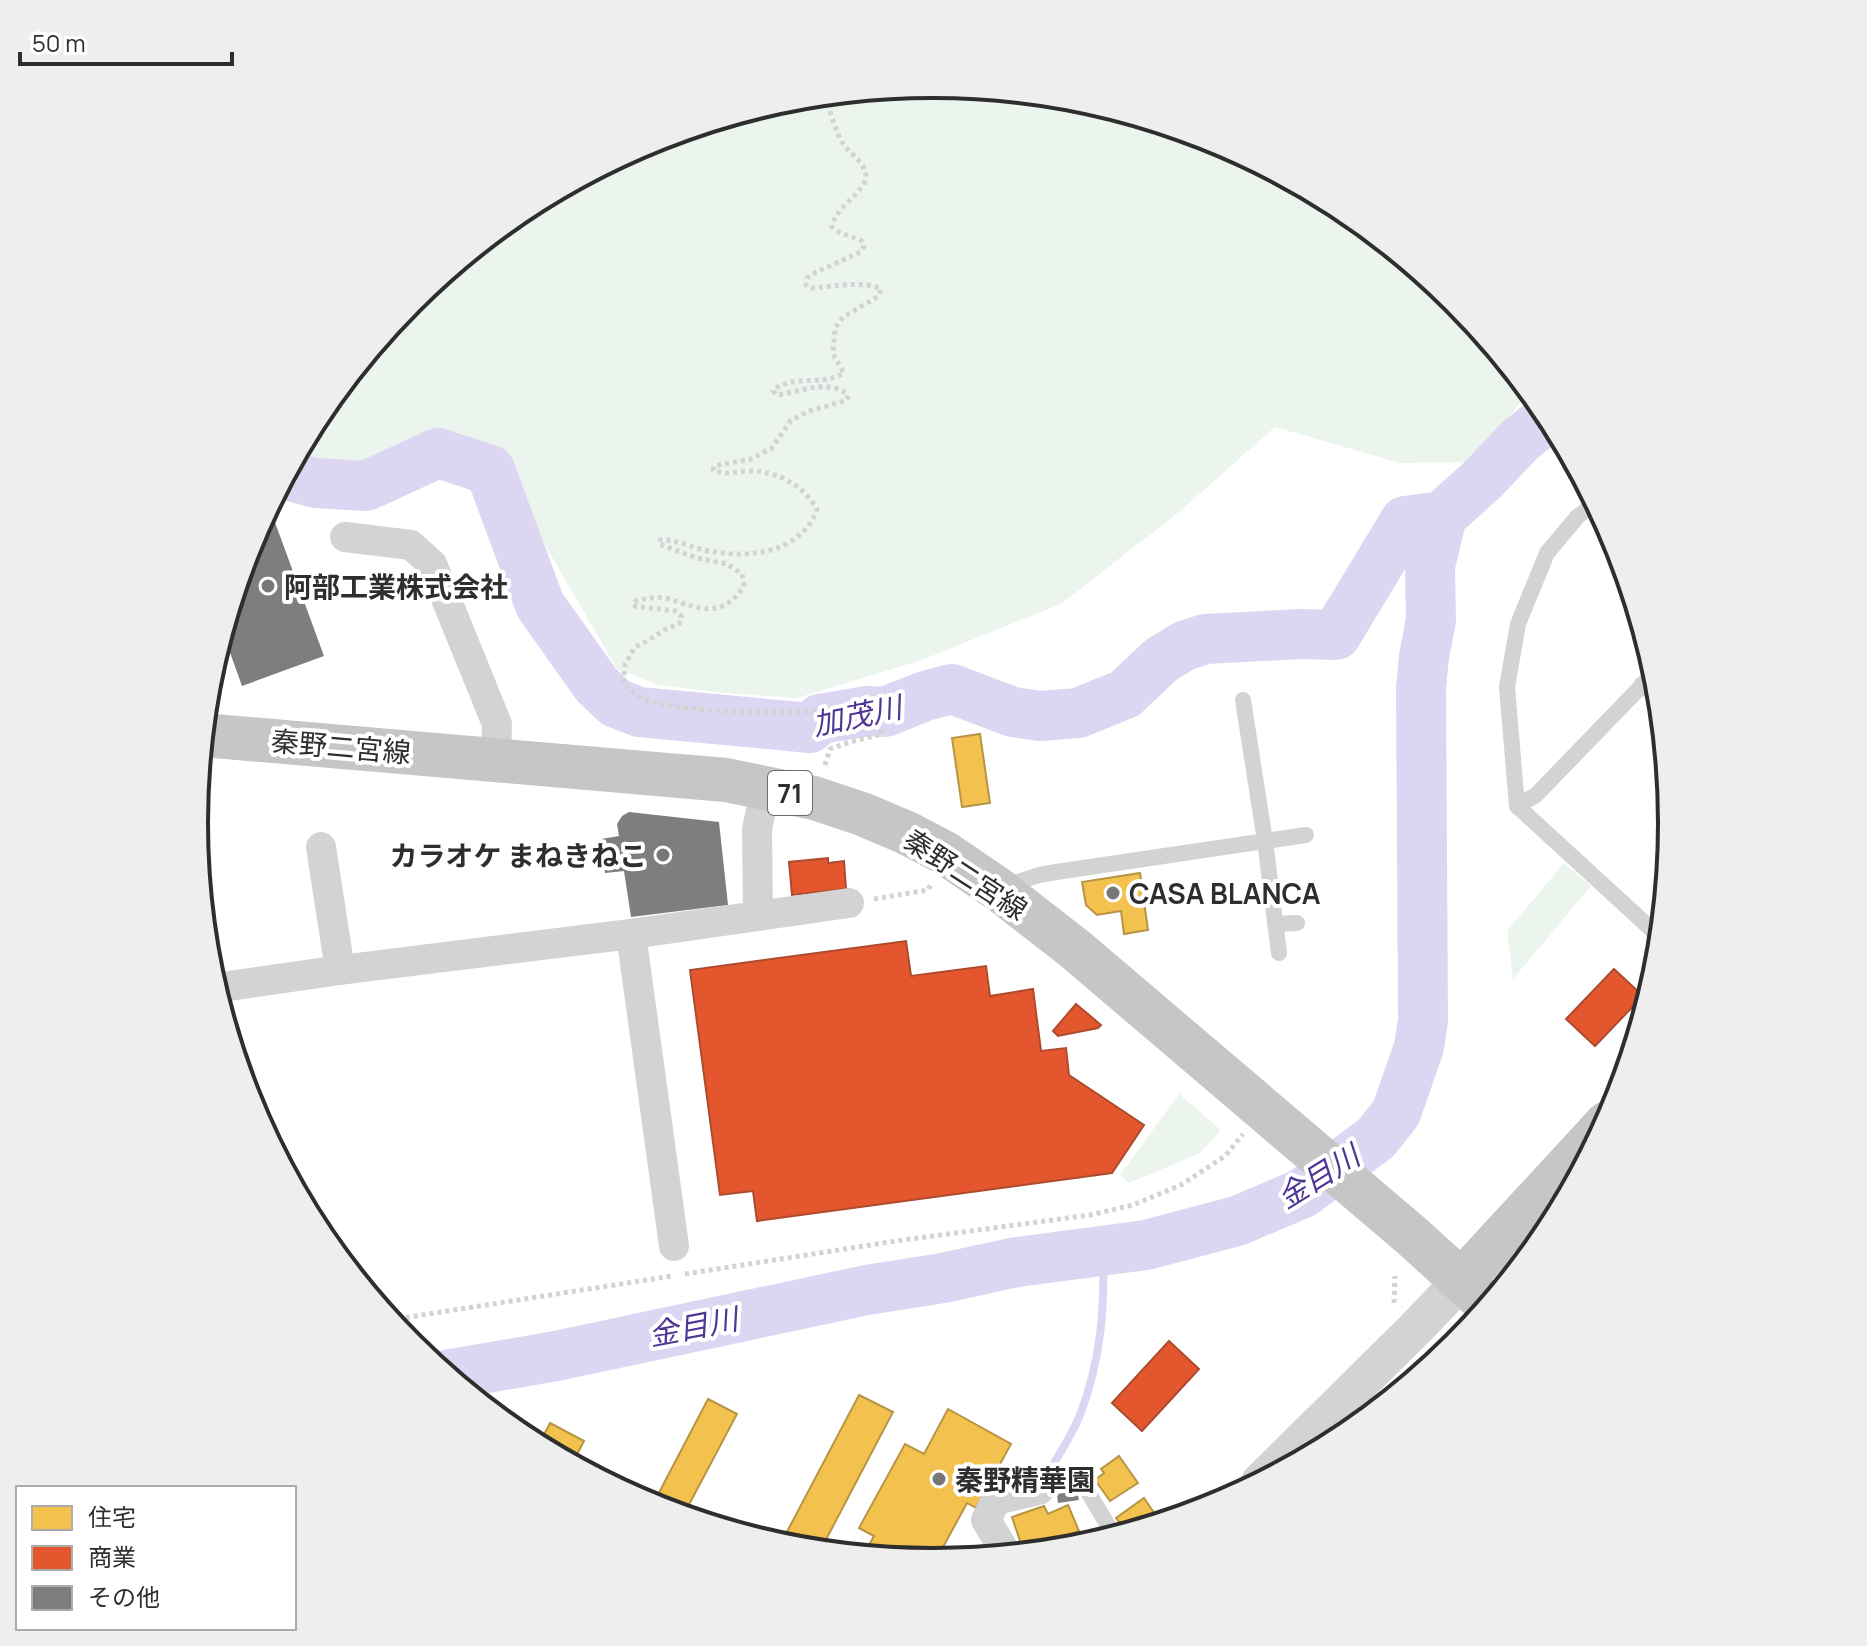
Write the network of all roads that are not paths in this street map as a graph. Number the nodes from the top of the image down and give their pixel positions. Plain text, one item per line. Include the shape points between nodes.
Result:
1 (1587, 510) edge
2 (345, 537) dead end
3 (1645, 681) edge
4 (1642, 684) junction
5 (1646, 687) edge
6 (1243, 700) dead end
7 (214, 736) edge
8 (496, 759) junction
9 (766, 788) junction
10 (1517, 806) junction
11 (1306, 835) dead end
12 (1265, 841) junction
13 (321, 847) dead end
14 (998, 889) junction
15 (849, 903) road end
16 (758, 916) junction
17 (1297, 923) dead end
18 (1275, 924) junction
19 (1650, 928) edge
20 (631, 934) junction
21 (1279, 953) dead end
22 (340, 970) junction
23 (227, 986) edge
24 (1567, 1175) edge
25 (674, 1246) dead end
26 (1476, 1293) edge
27 (1337, 1425) edge
28 (1085, 1487) dead end
29 (1039, 1490) dead end
30 (1108, 1526) edge
31 (1001, 1544) edge

1 - 10 lane via 1547,553 1518,624 1507,687
2 - 8 street via 411,545 432,564 497,724
3 - 4 lane
4 - 5 lane
4 - 10 lane via 1536,795
6 - 12 lane
7 - 8 main road, 秦野二宮線 / 71
8 - 9 main road, 秦野二宮線 / 71
9 - 14 main road, 秦野二宮線 / 71 via 826,802 907,833
9 - 16 street via 757,829
10 - 19 lane
11 - 12 lane
12 - 14 lane via 1039,875
12 - 18 lane
13 - 22 street
14 - 26 main road, 秦野二宮線 / 71 via 1269,1112
15 - 16 street
16 - 20 street
17 - 18 lane
18 - 21 lane
20 - 22 street
20 - 25 street
22 - 23 street
24 - 26 main road
26 - 27 street
28 - 30 lane
29 - 31 street via 996,1500 986,1520

